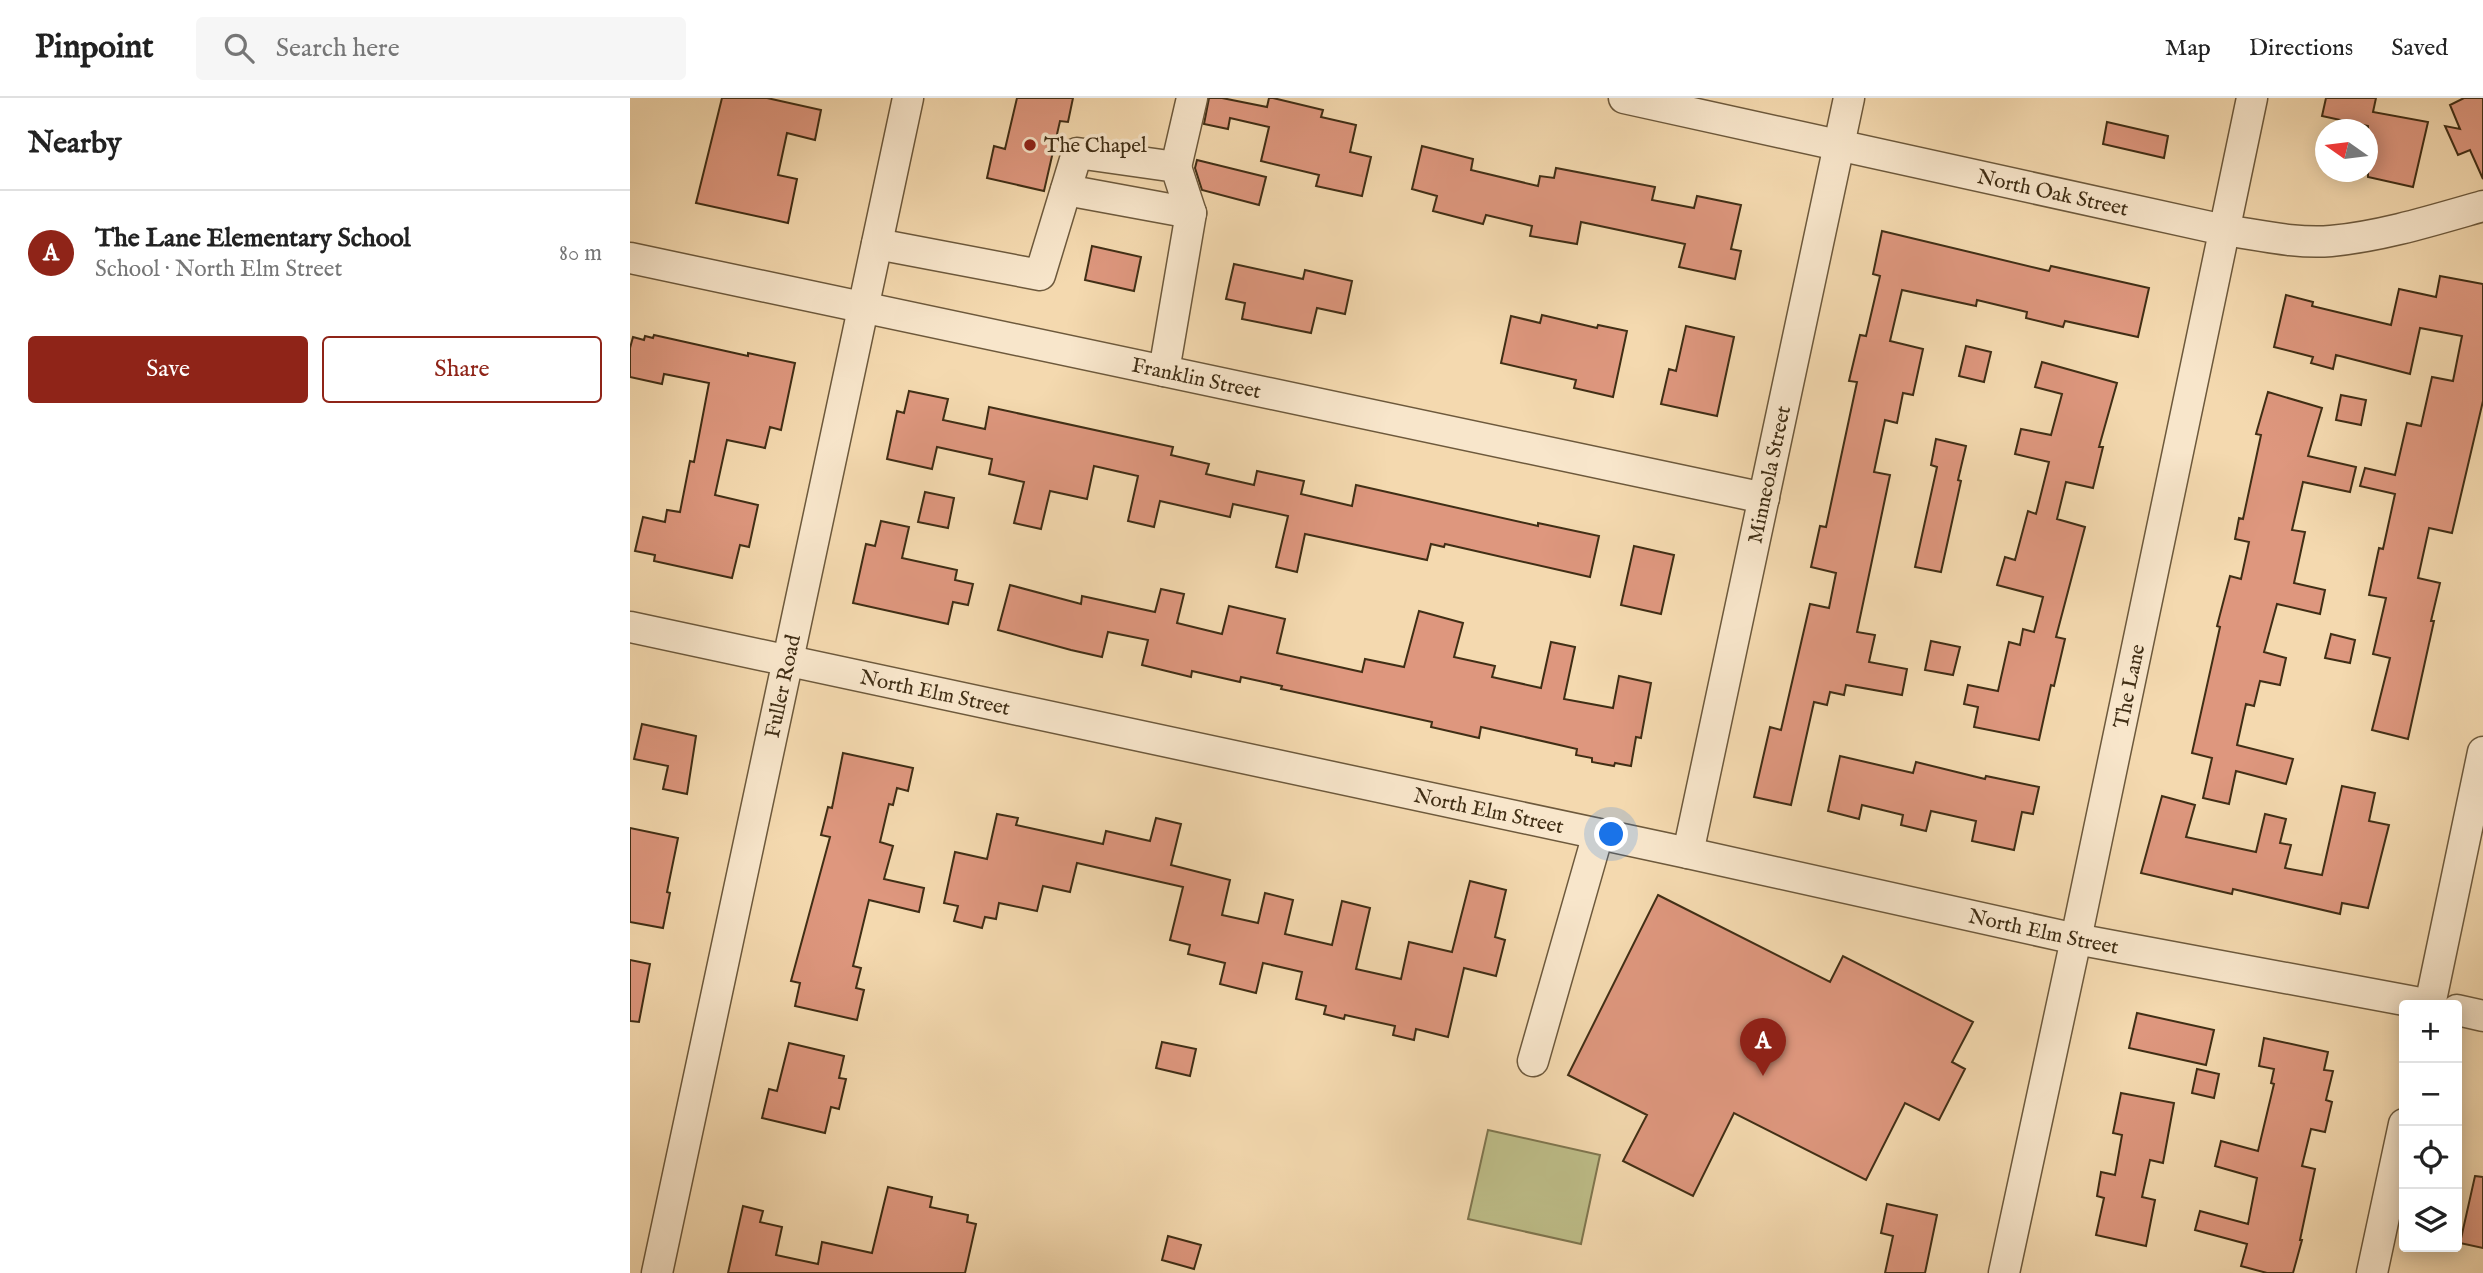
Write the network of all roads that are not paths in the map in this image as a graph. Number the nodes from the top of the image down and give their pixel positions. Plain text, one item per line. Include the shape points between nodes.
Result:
1 (908, 98) edge
2 (1192, 98) edge
3 (1624, 98) edge
4 (1849, 98) edge
5 (2252, 98) edge
6 (1839, 144) junction
7 (1176, 167) junction
8 (1066, 190) junction
9 (2483, 206) edge
10 (1191, 213) junction
11 (2224, 230) junction
12 (877, 244) junction
13 (630, 258) edge
14 (863, 306) junction
15 (1164, 371) junction
16 (1764, 498) junction
17 (630, 627) edge
18 (787, 661) junction
19 (2483, 752) edge
20 (1598, 834) junction
21 (1688, 853) junction
22 (2077, 939) junction
23 (2403, 1000) edge
24 (2431, 1000) edge
25 (2462, 1011) edge
26 (2483, 1016) edge
27 (1533, 1060) dead end
28 (2404, 1126) edge
29 (657, 1273) edge
30 (2004, 1273) edge
31 (2372, 1273) edge

1 - 12 street, Fuller Road
2 - 7 street
3 - 6 street, North Oak Street
4 - 6 street, Minneola Street
5 - 11 street, The Lane
6 - 11 street, North Oak Street
6 - 16 street, Minneola Street
7 - 8 street via 1077,153
7 - 10 street
8 - 10 street
8 - 12 street via 1040,275
9 - 11 street, North Oak Street via 2425,223 2329,241
10 - 15 street
11 - 22 street, The Lane
12 - 14 street, Fuller Road
13 - 14 street, Franklin Street
14 - 15 street, Franklin Street
14 - 18 street, Fuller Road
15 - 16 street, Franklin Street
16 - 21 street, Minneola Street
17 - 18 street, North Elm Street
18 - 20 street, North Elm Street
18 - 29 street, Fuller Road
19 - 24 street
20 - 21 street, North Elm Street
20 - 27 street
21 - 22 street, North Elm Street
22 - 23 street, North Elm Street
22 - 30 street, The Lane
25 - 26 street
28 - 31 street

